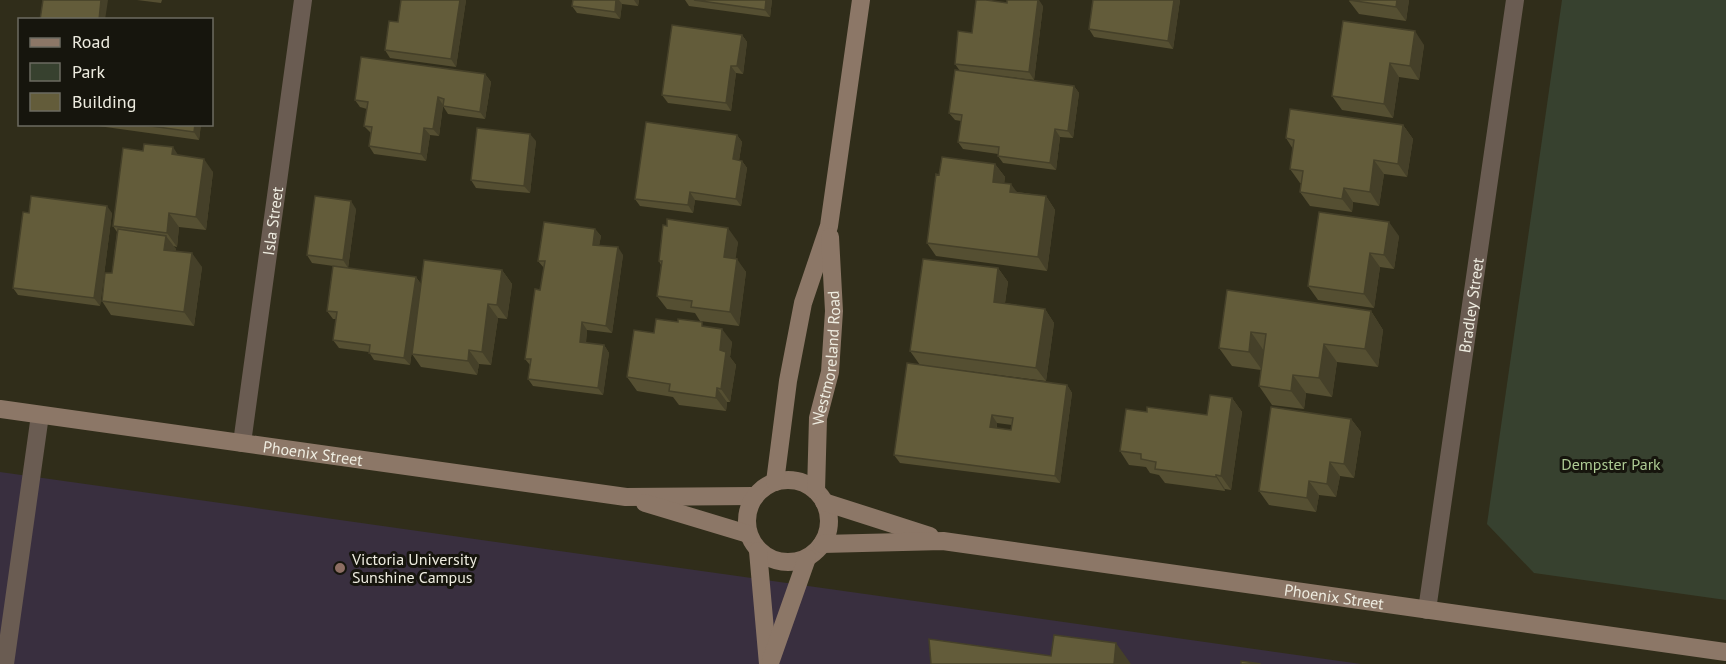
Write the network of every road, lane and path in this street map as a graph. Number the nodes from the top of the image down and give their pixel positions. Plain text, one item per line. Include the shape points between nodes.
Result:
1 (303, 0) edge
2 (861, 0) edge
3 (1515, 0) edge
4 (829, 226) junction
5 (0, 409) edge
6 (40, 415) junction
7 (242, 443) junction
8 (775, 482) junction
9 (754, 496) junction
10 (820, 496) junction
11 (626, 497) junction
12 (748, 534) junction
13 (943, 541) junction
14 (822, 544) junction
15 (758, 551) junction
16 (807, 558) junction
17 (1427, 610) junction
18 (1726, 652) edge
19 (5, 664) edge
20 (769, 664) edge

1 - 7 street, Isla Street
2 - 4 street, Westmoreland Road
3 - 17 street, Bradley Street
4 - 8 street, Westmoreland Road via 803,303
4 - 10 street, Westmoreland Road via 834,311 830,372 818,418
5 - 6 street, Phoenix Street
6 - 7 street, Phoenix Street
6 - 19 street
7 - 11 street, Phoenix Street
8 - 9 street
8 - 10 street via 797,481
9 - 11 street, Phoenix Street
9 - 12 street via 746,520
10 - 13 street, Phoenix Street
10 - 14 street via 829,523
11 - 12 street, Phoenix Street
12 - 15 street
13 - 14 street, Phoenix Street
13 - 17 street, Phoenix Street
14 - 16 street
15 - 16 street via 781,562
15 - 20 street
16 - 20 street
17 - 18 street, Phoenix Street

